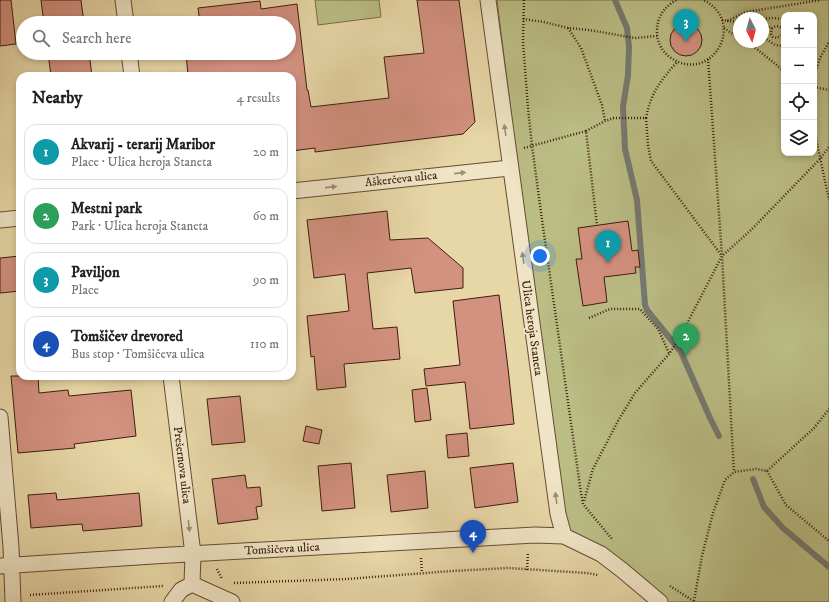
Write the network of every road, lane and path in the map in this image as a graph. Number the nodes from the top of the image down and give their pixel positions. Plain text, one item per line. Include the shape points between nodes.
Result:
1 (123, 0) edge
2 (488, 0) edge
3 (524, 0) edge
4 (676, 0) edge
5 (703, 0) edge
6 (821, 0) edge
7 (125, 16) edge
8 (769, 18) edge
9 (781, 19) edge
10 (523, 20) junction
11 (722, 20) junction
12 (727, 21) junction
13 (733, 22) edge
14 (568, 28) junction
15 (724, 28) junction
16 (772, 28) junction
17 (733, 34) edge
18 (657, 36) junction
19 (829, 42) edge
20 (781, 46) edge
21 (755, 48) edge
22 (708, 59) junction
23 (130, 60) edge
24 (677, 62) junction
25 (817, 68) edge
26 (781, 69) edge
27 (131, 72) edge
28 (817, 88) edge
29 (829, 90) edge
30 (646, 118) junction
31 (606, 121) junction
32 (586, 131) junction
33 (817, 144) edge
34 (532, 146) junction
35 (829, 147) edge
36 (520, 149) dead end
37 (820, 159) junction
38 (510, 168) junction
39 (296, 191) edge
40 (829, 200) edge
41 (16, 218) edge
42 (0, 220) edge
43 (597, 225) dead end
44 (722, 256) junction
45 (589, 318) dead end
46 (669, 354) junction
47 (171, 380) edge
48 (829, 409) edge
49 (0, 417) edge
50 (734, 472) junction
51 (767, 472) junction
52 (583, 504) junction
53 (564, 536) junction
54 (829, 541) edge
55 (615, 544) dead end
56 (531, 550) dead end
57 (193, 554) junction
58 (215, 565) dead end
59 (6, 566) edge
60 (527, 570) junction
61 (598, 575) dead end
62 (225, 583) dead end
63 (231, 583) dead end
64 (192, 584) junction
65 (669, 585) dead end
66 (13, 599) edge
67 (172, 602) edge
68 (232, 602) edge
69 (660, 602) edge
70 (695, 602) edge

1 - 7 street
38 -> 2 street, Ulica heroja Staneta
3 - 10 path
4 - 18 path via 661,14
5 - 11 path via 717,10
6 - 12 path via 746,12
8 - 9 path
10 - 14 path
10 - 34 path
11 - 12 path
11 - 15 path
12 - 13 path
14 - 18 path via 622,37
14 - 31 path via 581,48
15 - 17 path
15 - 22 path via 720,45
16 - 16 path via 772,35 777,38 783,33 781,28
16 - 20 path via 766,30 766,39
18 - 24 path via 667,56
19 - 25 path
21 - 26 path
22 - 24 path via 699,63
22 - 44 path
23 - 27 street
24 - 30 path via 653,94
28 - 29 path
30 - 31 path via 614,118
30 - 44 path via 651,161
31 - 32 path
32 - 34 path
32 - 43 path
33 - 37 path
34 - 36 path
34 - 52 path
35 - 37 path
37 - 40 path
37 - 44 path
39 -> 38 street, Aškerčeva ulica
53 -> 38 street, Ulica heroja Staneta via 558,514
41 - 42 street
44 - 46 path
44 - 50 path
45 - 46 path via 610,309 640,309 658,329
46 - 52 path via 635,393 618,420 593,469
47 -> 57 street, Prešernova ulica
48 - 51 path via 814,428
49 - 59 street
50 - 51 path via 756,469
50 - 70 path via 725,480 713,513 702,556
51 - 54 path via 786,505
52 - 55 path
53 - 57 street, Tomšičeva ulica via 535,535
53 - 69 street via 601,554
56 - 60 path via 528,552
57 - 59 street, Tomšičeva ulica
57 - 64 street, Prešernova ulica
58 - 62 path
59 - 66 street
60 - 61 path
60 - 63 path via 508,568 347,579
64 - 66 path
64 - 67 street via 181,590
64 - 68 street
65 - 70 path

